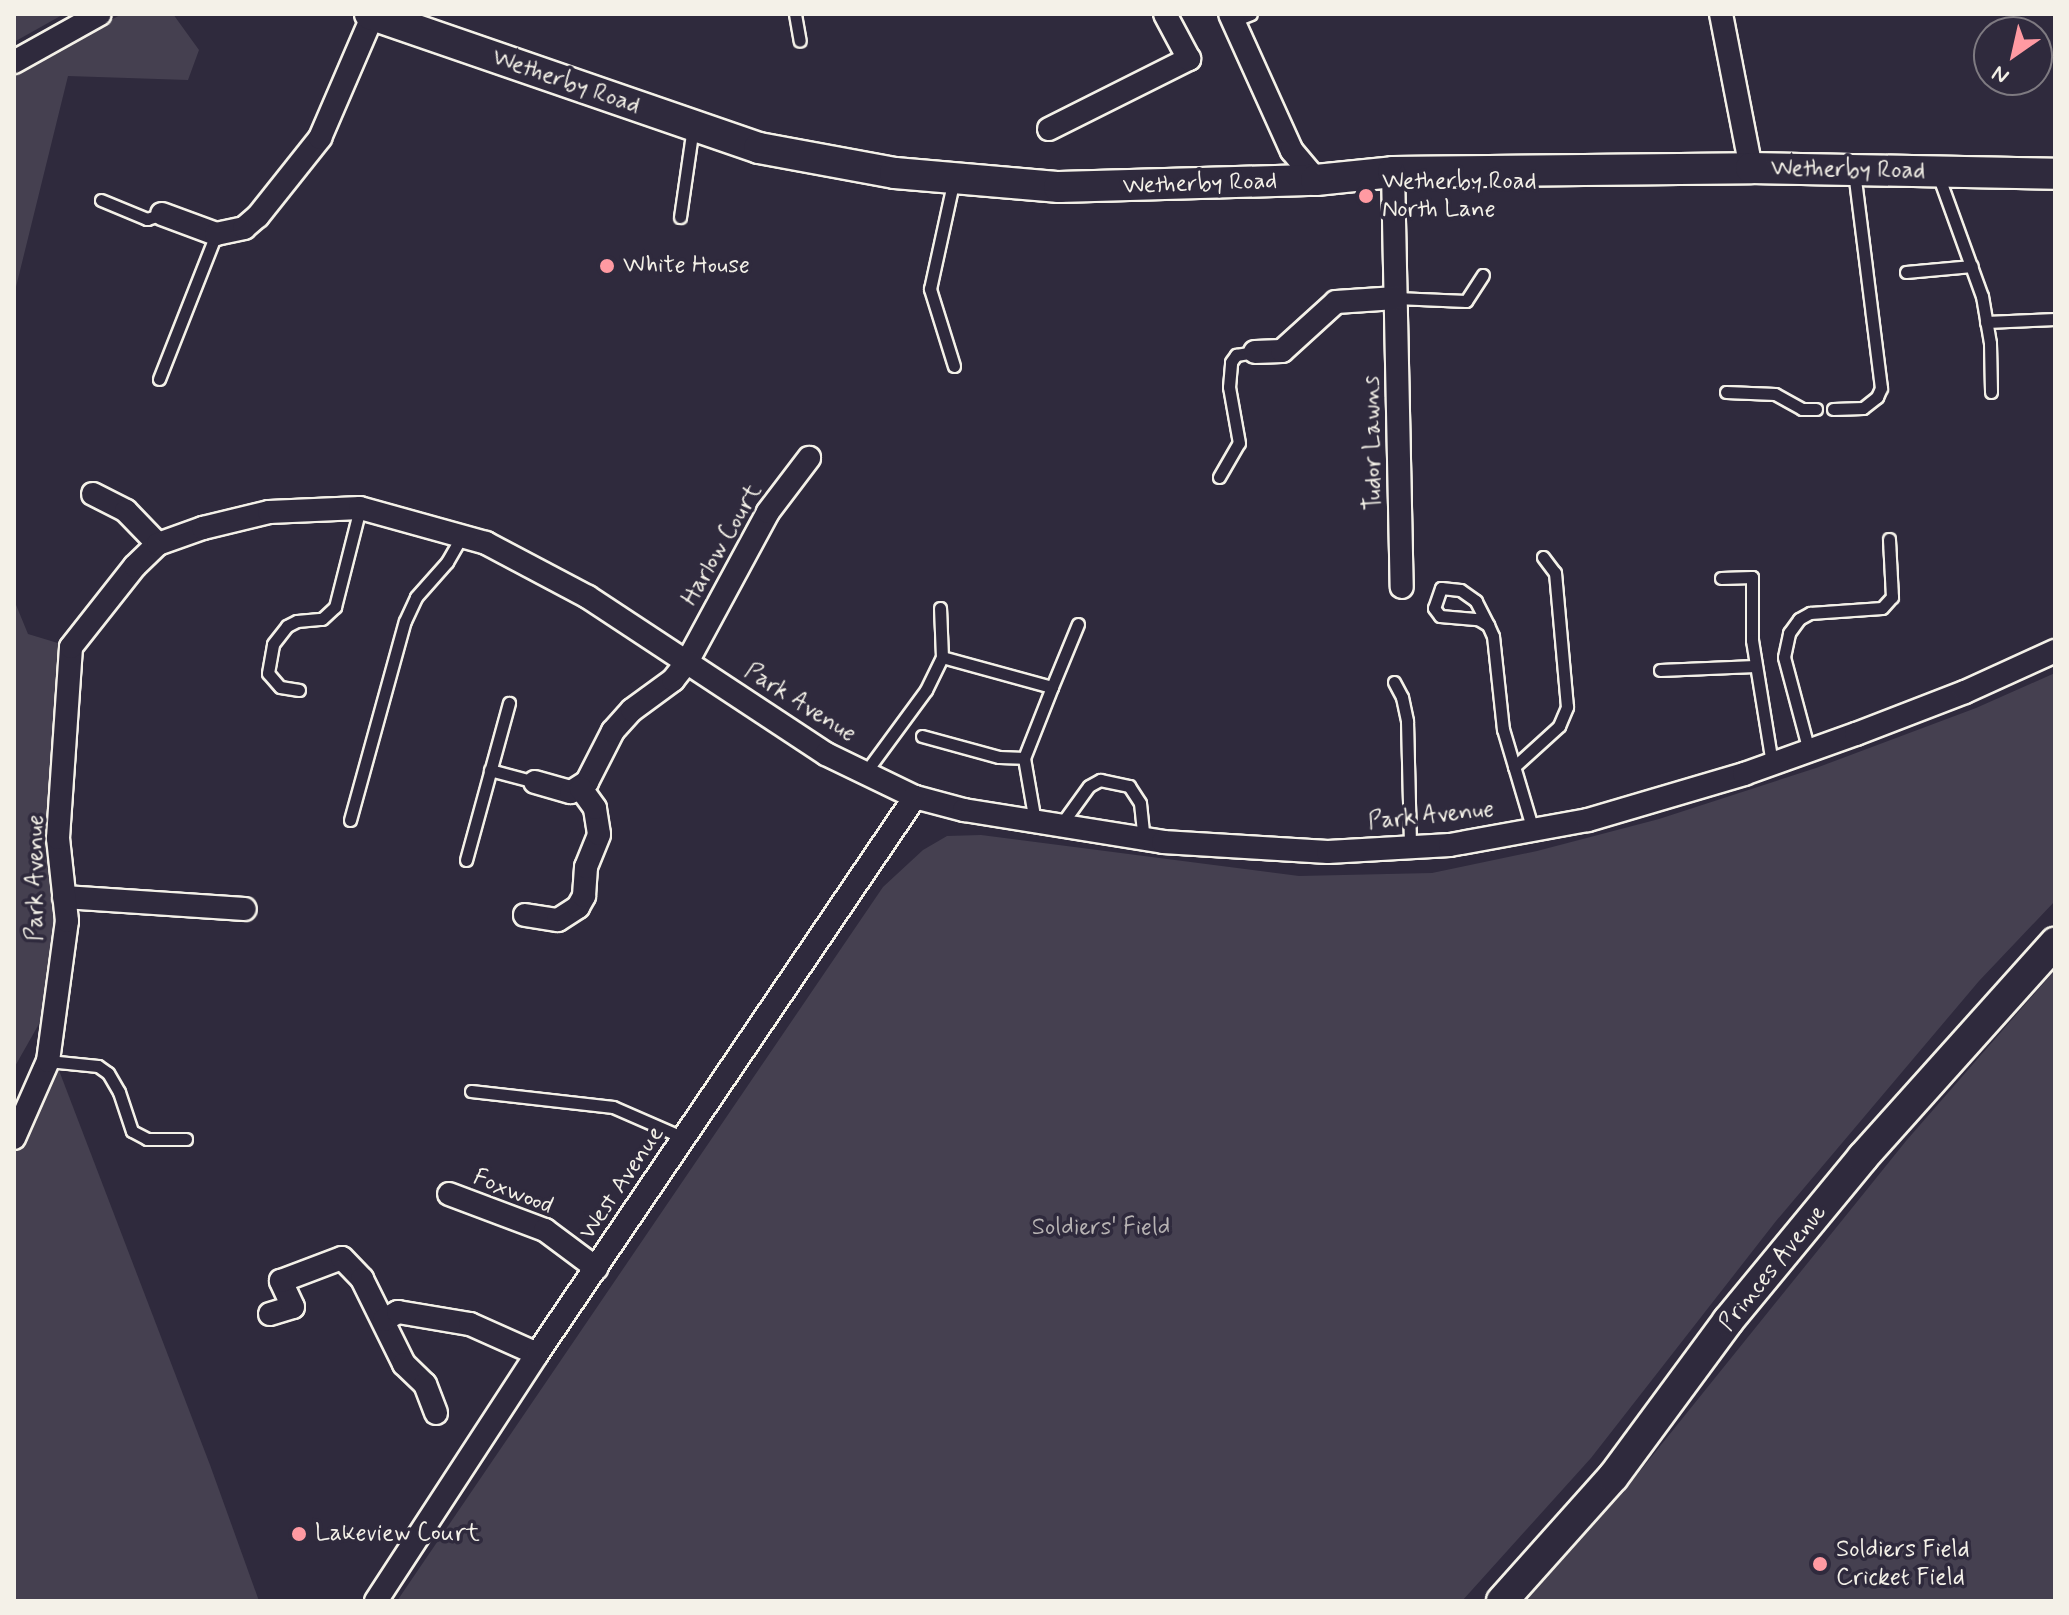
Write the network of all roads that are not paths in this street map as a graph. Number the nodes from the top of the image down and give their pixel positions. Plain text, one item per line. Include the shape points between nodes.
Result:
1 (100, 14) edge
2 (371, 14) edge
3 (795, 14) edge
4 (1165, 14) edge
5 (1721, 14) edge
6 (1238, 16) edge
7 (800, 41) dead end
8 (14, 62) edge
9 (693, 125) junction
10 (1049, 129) dead end
11 (1751, 168) junction
12 (1853, 170) junction
13 (1393, 172) junction
14 (1937, 172) junction
15 (2055, 174) edge
16 (954, 178) junction
17 (1316, 180) junction
18 (101, 200) dead end
19 (162, 214) joint
20 (680, 217) dead end
21 (216, 234) junction
22 (1972, 266) junction
23 (1906, 272) dead end
24 (1483, 275) dead end
25 (1396, 298) junction
26 (2055, 319) edge
27 (1986, 322) junction
28 (1255, 352) joint
29 (954, 366) dead end
30 (159, 379) dead end
31 (1726, 392) dead end
32 (1991, 392) dead end
33 (1816, 409) dead end
34 (1833, 409) dead end
35 (809, 458) dead end
36 (1219, 477) dead end
37 (93, 494) dead end
38 (360, 508) junction
39 (462, 536) junction
40 (1889, 539) dead end
41 (158, 544) junction
42 (1543, 557) dead end
43 (1721, 578) dead end
44 (1402, 587) dead end
45 (940, 608) dead end
46 (1078, 624) dead end
47 (1488, 625) junction
48 (2055, 651) edge
49 (942, 657) junction
50 (687, 662) junction
51 (1755, 666) junction
52 (1660, 670) dead end
53 (1394, 682) dead end
54 (1052, 687) junction
55 (299, 690) dead end
56 (509, 703) dead end
57 (922, 736) dead end
58 (1809, 751) junction
59 (1024, 758) junction
60 (1772, 764) junction
61 (1514, 767) junction
62 (490, 770) junction
63 (865, 773) junction
64 (535, 782) joint
65 (581, 789) junction
66 (915, 797) junction
67 (350, 820) dead end
68 (1035, 822) junction
69 (1060, 826) junction
70 (1533, 830) junction
71 (1144, 839) junction
72 (1410, 847) junction
73 (466, 860) dead end
74 (64, 897) junction
75 (245, 909) dead end
76 (525, 915) dead end
77 (2055, 943) edge
78 (48, 1061) junction
79 (471, 1091) dead end
80 (14, 1138) edge
81 (684, 1138) junction
82 (186, 1139) dead end
83 (449, 1194) dead end
84 (596, 1268) junction
85 (270, 1314) dead end
86 (384, 1320) junction
87 (537, 1354) junction
88 (436, 1413) dead end
89 (376, 1601) edge
90 (1502, 1601) edge

1 - 8 street
2 - 9 street, Wetherby Road
2 - 21 street via 320,138 300,167 244,228
3 - 7 lane
4 - 10 street via 1189,59
5 - 11 street
6 - 17 street via 1292,151
9 - 16 street, Wetherby Road via 759,148 895,173
9 - 20 lane
11 - 12 street, Wetherby Road
11 - 13 street, Wetherby Road
12 - 14 street, Wetherby Road
12 - 34 lane via 1881,388 1863,408
13 - 17 street, Wetherby Road
13 - 25 street, Tudor Lawns
14 - 15 street, Wetherby Road
14 - 22 lane
16 - 17 street, Wetherby Road via 1059,187
16 - 29 lane via 930,289
18 - 19 lane via 147,219
19 - 21 street
21 - 30 lane
22 - 23 lane
22 - 27 lane
24 - 25 lane via 1466,301
25 - 28 street via 1336,302 1282,351
25 - 44 street, Tudor Lawns
26 - 27 lane
27 - 32 lane
28 - 36 lane via 1236,355 1231,362 1229,387 1239,443
31 - 33 lane via 1775,394 1802,409
35 - 50 street, Harlow Court via 760,525
37 - 41 street via 126,511
38 - 39 street, Park Avenue
38 - 41 street, Park Avenue via 269,512
38 - 55 lane via 335,607 322,619 287,626 273,644 268,673 280,687
39 - 50 street, Park Avenue via 486,543 588,597
39 - 67 lane via 416,597 405,621
40 - 58 lane via 1892,597 1882,608 1810,613 1789,633 1784,657
41 - 74 street, Park Avenue via 71,647 58,838
42 - 61 lane via 1555,573 1567,707 1559,726
43 - 51 lane via 1752,577
45 - 49 lane
46 - 54 lane
47 - 47 lane via 1478,619 1440,616 1434,608 1441,588 1460,590 1476,601
47 - 61 lane
48 - 58 street, Park Avenue via 1965,692
49 - 54 lane
49 - 63 lane via 926,690
50 - 63 street, Park Avenue via 826,754
50 - 65 street, Harlow Court via 613,731
51 - 52 lane
51 - 60 lane
53 - 72 lane via 1407,721
54 - 59 lane
56 - 62 lane
57 - 59 lane via 999,757
58 - 60 street, Park Avenue
59 - 68 lane
60 - 70 street, Park Avenue via 1588,820
61 - 70 lane
62 - 64 lane
62 - 73 lane
63 - 66 street, Park Avenue
64 - 65 street via 571,792
65 - 76 street via 595,808 599,834 586,867 584,896 578,907 558,920
66 - 68 street, Park Avenue
66 - 81 street, West Avenue
68 - 69 street, Park Avenue
69 - 71 street, Park Avenue
69 - 71 lane via 1089,786 1100,780 1129,786 1140,803
70 - 72 street, Park Avenue
71 - 72 street, Park Avenue via 1328,852
74 - 75 street
74 - 78 street, Park Avenue via 67,921
77 - 90 street, Princes Avenue via 1863,1157 1728,1321 1613,1477
78 - 80 street, Park Avenue
78 - 82 lane via 98,1066 119,1092 132,1131 147,1139
79 - 81 lane via 613,1107
81 - 84 street, West Avenue
83 - 84 street, Foxwood via 545,1230
84 - 87 street, West Avenue
85 - 86 street via 293,1307 281,1281 342,1258 362,1279
86 - 87 street via 398,1312 470,1324
86 - 88 street via 404,1364 425,1384
87 - 89 street, West Avenue

